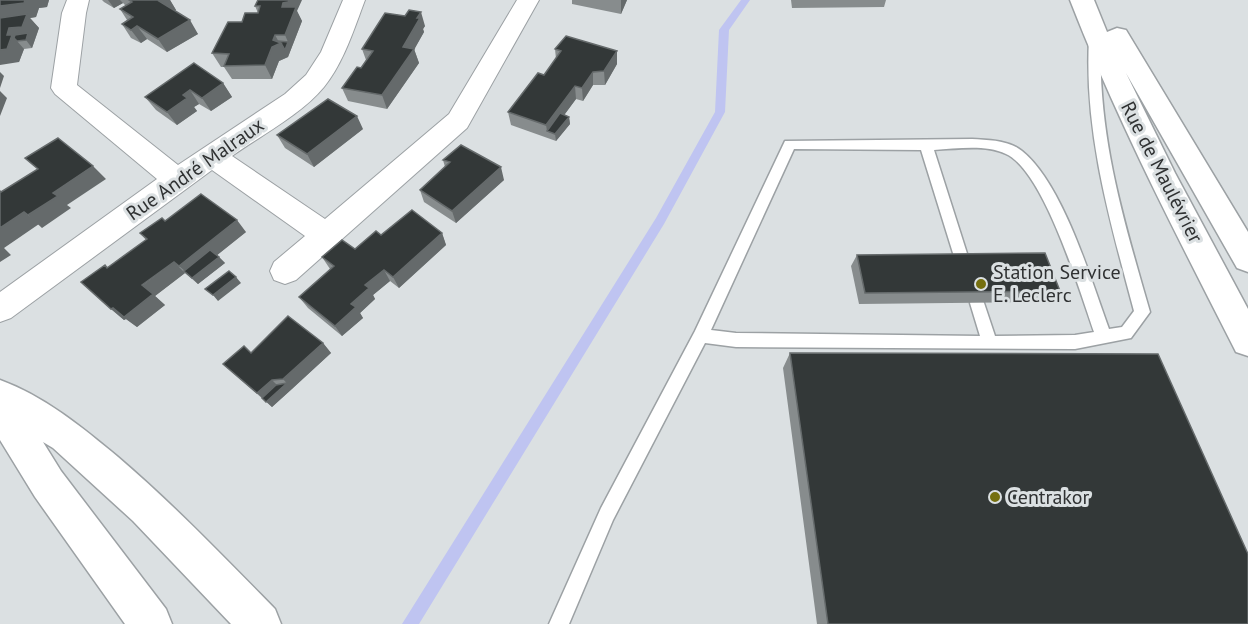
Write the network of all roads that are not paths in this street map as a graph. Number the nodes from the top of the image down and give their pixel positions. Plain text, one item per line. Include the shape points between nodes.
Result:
1 (78, 0) edge
2 (354, 0) edge
3 (528, 0) edge
4 (1082, 0) edge
5 (1094, 0) edge
6 (1095, 35) junction
7 (926, 145) junction
8 (213, 157) junction
9 (177, 180) junction
10 (327, 236) junction
11 (1248, 259) edge
12 (964, 266) edge
13 (285, 271) dead end
14 (977, 303) edge
15 (0, 309) edge
16 (700, 336) junction
17 (1104, 337) junction
18 (1248, 341) edge
19 (990, 343) junction
20 (0, 396) edge
21 (0, 406) edge
22 (151, 624) edge
23 (260, 624) edge
24 (559, 624) edge

1 - 9 street via 64,88
2 - 8 street, Rue André Malraux via 333,52 315,81
3 - 10 street via 458,121
4 - 6 main road, Rue de Maulévrier
5 - 11 main road, Rue de Maulévrier
6 - 17 lane via 1092,71 1104,157 1142,312 1126,333
6 - 18 main road, Rue de Maulévrier
7 - 12 lane
7 - 16 lane via 790,144
7 - 17 lane via 985,144 1015,152 1036,174
8 - 9 street, Rue André Malraux
8 - 10 street
9 - 15 street, Rue André Malraux
10 - 13 street
14 - 19 lane
16 - 19 lane via 736,340
16 - 24 lane via 608,514
17 - 19 lane via 1075,342
20 - 23 main road via 66,436 147,507
21 - 22 main road via 48,484

